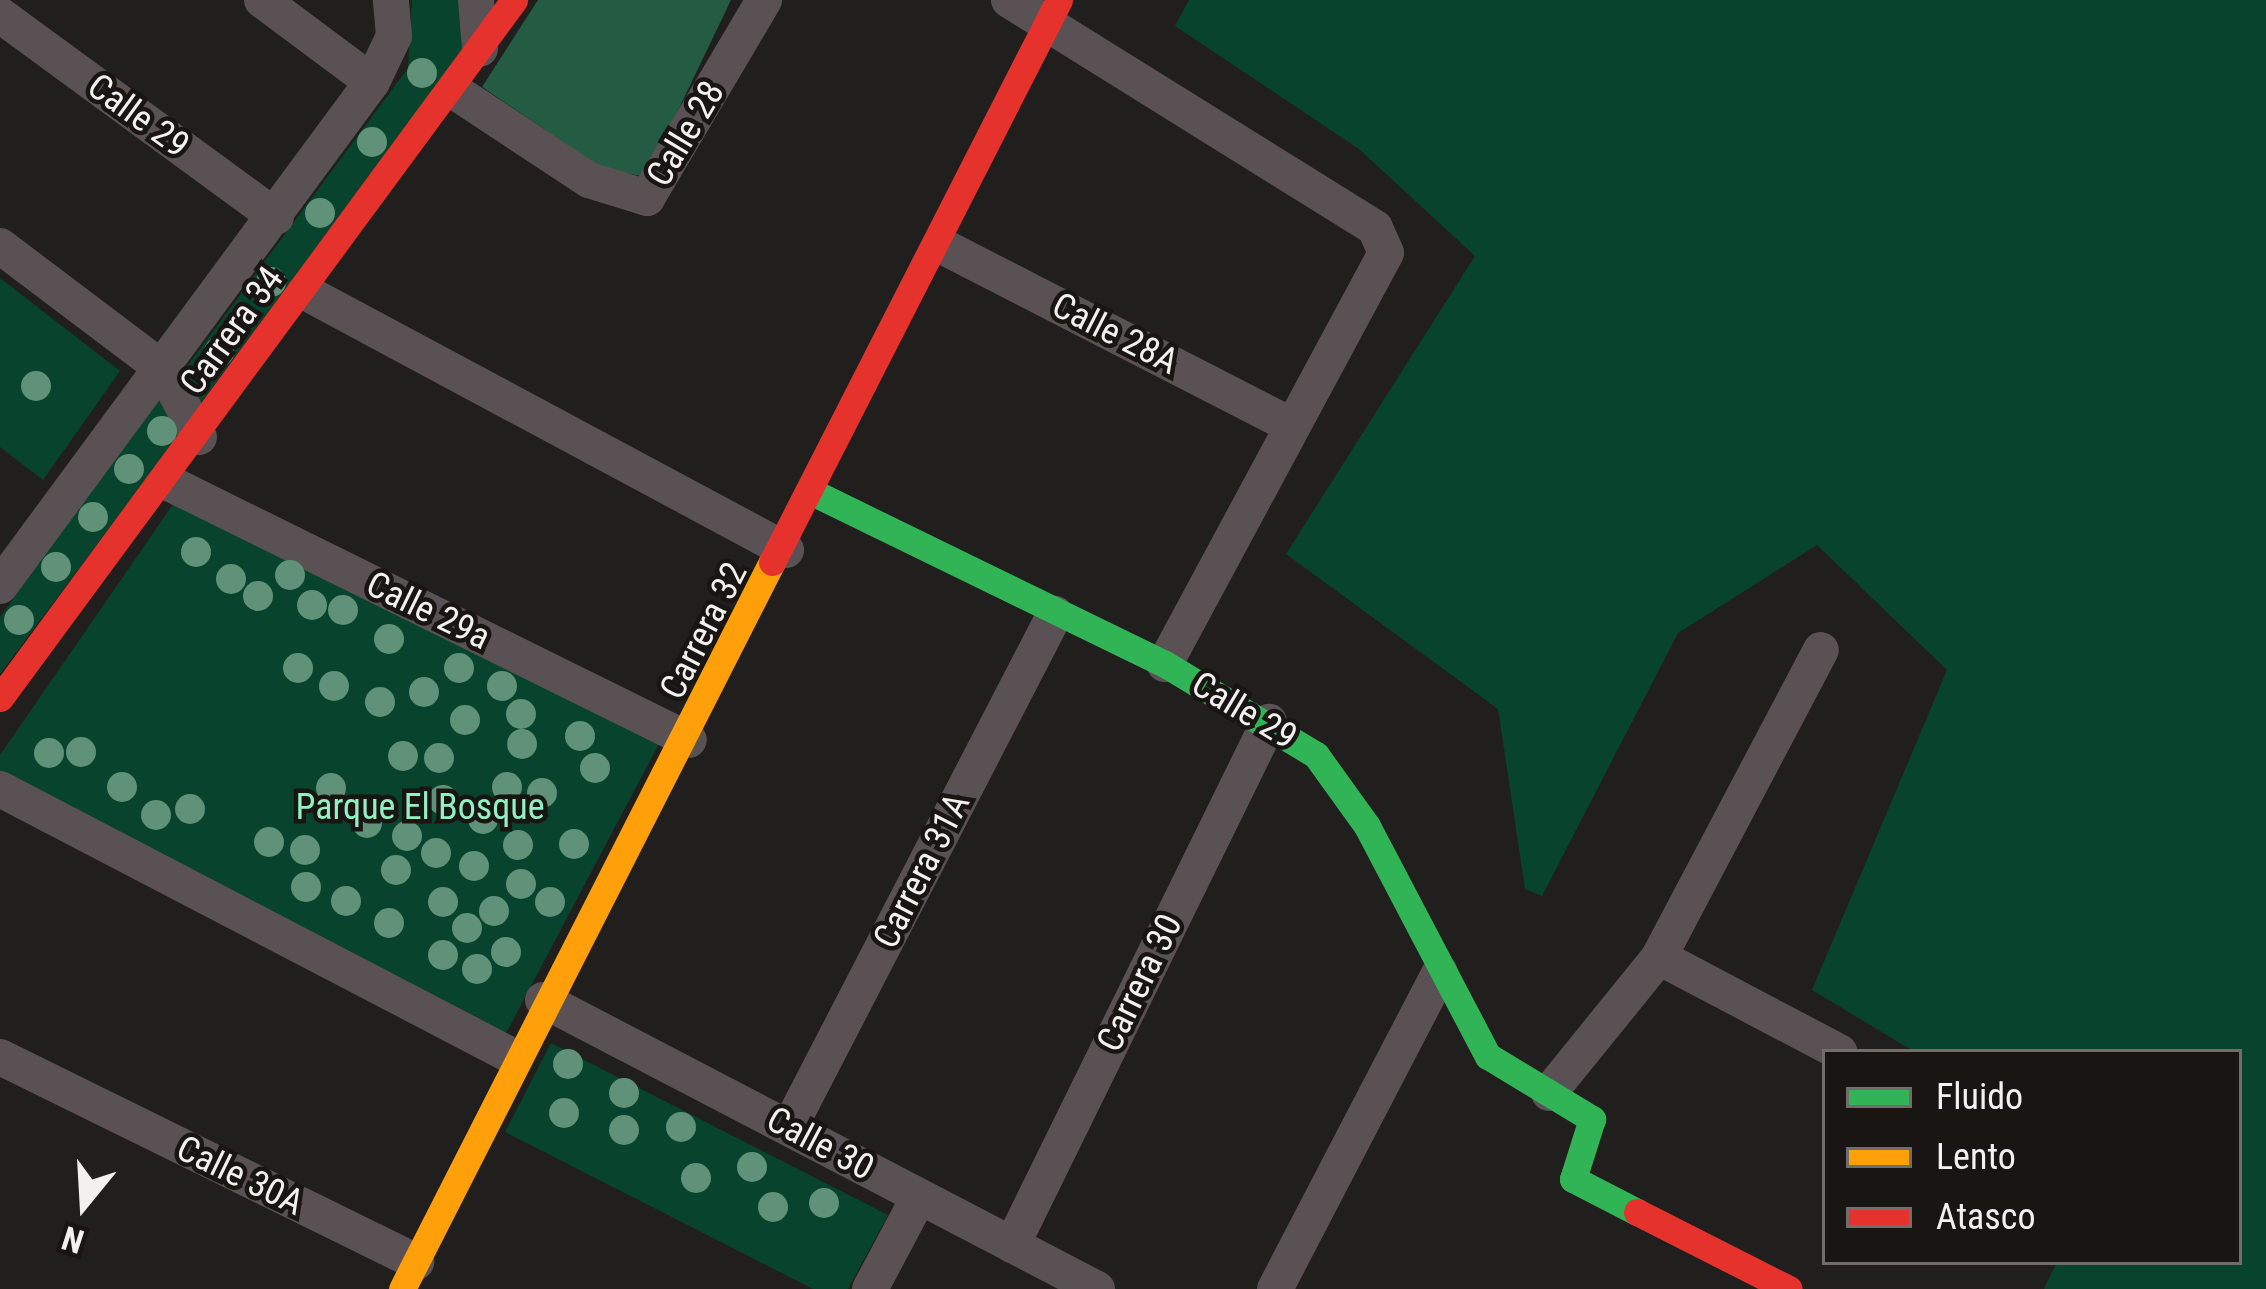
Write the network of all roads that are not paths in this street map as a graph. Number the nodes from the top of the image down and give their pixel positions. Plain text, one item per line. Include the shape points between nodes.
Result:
1 (262, 0) edge
2 (391, 0) edge
3 (476, 0) edge
4 (514, 0) edge
5 (764, 0) edge
6 (1009, 0) edge
7 (1056, 10) edge
8 (0, 15) edge
9 (480, 49) junction
10 (372, 82) junction
11 (454, 92) junction
12 (276, 217) junction
13 (0, 246) edge
14 (942, 246) junction
15 (305, 292) junction
16 (163, 369) junction
17 (1287, 422) junction
18 (199, 437) junction
19 (167, 482) junction
20 (814, 493) junction
21 (787, 550) junction
22 (0, 586) edge
23 (1055, 614) junction
24 (1821, 650) dead end
25 (1165, 664) junction
26 (0, 698) edge
27 (1269, 722) junction
28 (689, 740) junction
29 (0, 789) edge
30 (1658, 957) junction
31 (1439, 972) junction
32 (543, 1000) junction
33 (1834, 1049) edge
34 (0, 1057) edge
35 (514, 1057) junction
36 (1549, 1093) junction
37 (790, 1128) junction
38 (919, 1197) junction
39 (1012, 1244) junction
40 (409, 1276) edge
41 (870, 1289) edge
42 (1097, 1289) edge
43 (1275, 1289) edge
44 (1789, 1289) edge

1 - 10 street
2 - 10 street via 394,36
3 - 9 street
4 - 9 street, Carrera 34
5 - 11 street, Calle 28 via 646,198 589,180
6 - 7 street
7 - 14 street, Carrera 32
7 - 17 street via 1376,228 1380,277
8 - 12 street, Calle 29
9 - 11 street, Carrera 34
10 - 12 street
11 - 15 street, Carrera 34
12 - 16 street
13 - 16 street
14 - 17 street, Calle 28A
14 - 20 street, Carrera 32
15 - 18 street, Carrera 34
15 - 21 street
16 - 18 street
16 - 22 street
17 - 25 street
18 - 19 street, Carrera 34
19 - 26 street, Carrera 34
19 - 28 street, Calle 29a
20 - 21 street, Carrera 32
20 - 23 street, Calle 29
21 - 28 street, Carrera 32
23 - 25 street, Calle 29
23 - 37 street, Carrera 31A
24 - 30 street
25 - 27 street, Calle 29
27 - 31 street, Calle 29 via 1316,755 1367,826
27 - 39 street, Carrera 30
28 - 32 street, Carrera 32
29 - 35 street
30 - 33 street via 1688,963
30 - 36 street
31 - 36 street, Calle 29 via 1488,1057
31 - 43 street
32 - 35 street, Carrera 32
32 - 37 street, Calle 30
34 - 40 street, Calle 30A
35 - 40 street, Carrera 32
36 - 44 street, Calle 29 via 1595,1126 1577,1184
37 - 38 street, Calle 30
38 - 39 street, Calle 30
38 - 41 street
39 - 42 street, Calle 30

